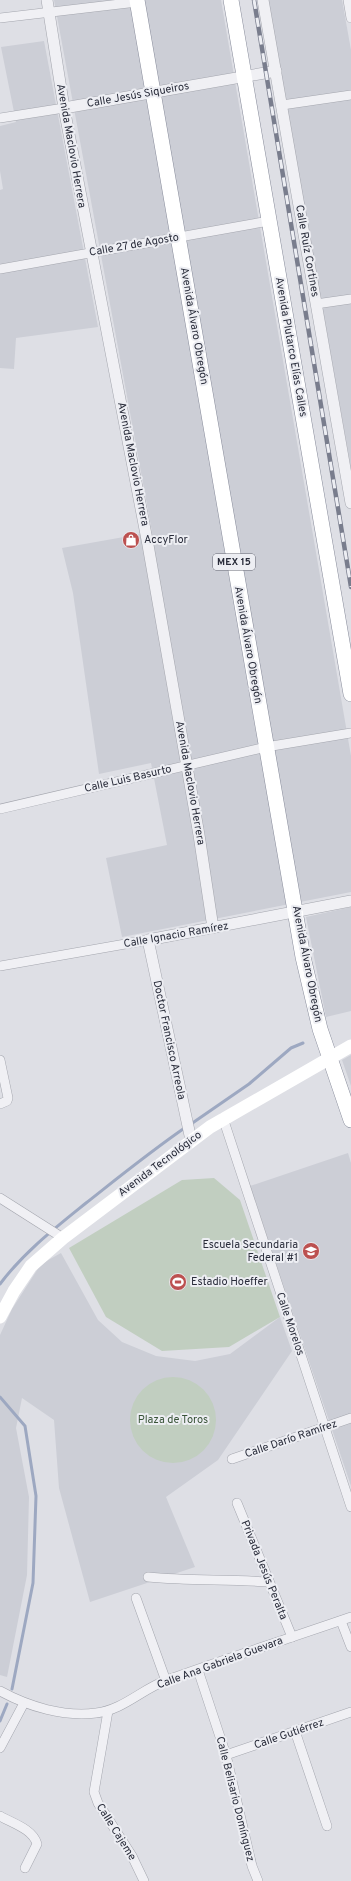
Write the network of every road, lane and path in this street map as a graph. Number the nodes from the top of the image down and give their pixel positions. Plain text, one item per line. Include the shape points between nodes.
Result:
1 (46, 0) edge
2 (231, 0) edge
3 (263, 0) edge
4 (348, 0) edge
5 (137, 1) edge
6 (48, 13) junction
7 (0, 18) edge
8 (351, 18) edge
9 (276, 71) junction
10 (245, 77) junction
11 (152, 93) junction
12 (351, 95) edge
13 (282, 105) junction
14 (64, 108) junction
15 (0, 118) edge
16 (268, 221) junction
17 (179, 237) junction
18 (92, 253) junction
19 (0, 269) edge
20 (351, 299) edge
21 (316, 304) junction
22 (348, 470) edge
23 (351, 503) edge
24 (351, 694) edge
25 (351, 733) edge
26 (266, 747) junction
27 (187, 765) junction
28 (0, 809) edge
29 (351, 901) edge
30 (296, 912) junction
31 (213, 928) junction
32 (148, 940) junction
33 (0, 966) edge
34 (351, 1046) edge
35 (330, 1058) junction
36 (0, 1060) edge
37 (0, 1104) edge
38 (223, 1118) junction
39 (351, 1120) edge
40 (191, 1140) junction
41 (0, 1198) edge
42 (63, 1238) junction
43 (0, 1317) edge
44 (351, 1418) edge
45 (325, 1427) junction
46 (232, 1459) dead end
47 (237, 1503) dead end
48 (351, 1505) edge
49 (148, 1578) dead end
50 (269, 1582) junction
51 (136, 1598) dead end
52 (351, 1617) edge
53 (341, 1620) junction
54 (292, 1637) junction
55 (351, 1647) edge
56 (198, 1670) junction
57 (166, 1681) junction
58 (0, 1691) edge
59 (24, 1703) junction
60 (108, 1711) junction
61 (351, 1712) edge
62 (295, 1731) junction
63 (0, 1748) edge
64 (226, 1755) junction
65 (0, 1816) edge
66 (327, 1826) dead end
67 (25, 1868) dead end
68 (144, 1881) edge
69 (258, 1881) edge

1 - 6 street, Avenida Maclovio Herrera
2 - 10 highway, Avenida Plutarco Elías Calles
3 - 9 street, Calle Ruíz Cortines
4 - 8 street
5 - 6 street
5 - 11 highway, Avenida Álvaro Obregón / MEX 15
6 - 7 street
6 - 14 street, Avenida Maclovio Herrera
9 - 10 street, Calle Jesús Siqueiros
9 - 13 street, Calle Ruíz Cortines
10 - 11 street, Calle Jesús Siqueiros
10 - 16 highway, Avenida Plutarco Elías Calles
11 - 14 street, Calle Jesús Siqueiros
11 - 17 highway, Avenida Álvaro Obregón / MEX 15
12 - 13 street
13 - 21 street, Calle Ruíz Cortines
14 - 15 street, Calle Jesús Siqueiros
14 - 18 street, Avenida Maclovio Herrera
16 - 17 street, Calle 27 de Agosto
16 - 24 highway, Avenida Plutarco Elías Calles
17 - 18 street, Calle 27 de Agosto
17 - 26 highway, Avenida Álvaro Obregón / MEX 15
18 - 19 street, Calle 27 de Agosto
18 - 27 street, Avenida Maclovio Herrera
20 - 21 street
21 - 22 street, Calle Ruíz Cortines
22 - 23 street, Calle Ruíz Cortines
25 - 26 street, Calle Luis Basurto
26 - 27 street, Calle Luis Basurto
26 - 30 highway, Avenida Álvaro Obregón / MEX 15
27 - 28 street, Calle Luis Basurto
27 - 31 street, Avenida Maclovio Herrera
29 - 30 street, Calle Ignacio Ramírez
30 - 31 street, Calle Ignacio Ramírez
30 - 35 highway, Avenida Álvaro Obregón / MEX 15 via 314,1009
31 - 32 street, Calle Ignacio Ramírez
32 - 33 street, Calle Ignacio Ramírez
32 - 40 street, Doctor Francisco Arreola
34 - 35 main road, Avenida Tecnológico
35 - 38 main road, Avenida Tecnológico
35 - 39 highway, Avenida Álvaro Obregón / MEX 15
36 - 37 street via 8,1098
38 - 40 main road, Avenida Tecnológico
38 - 45 street, Calle Morelos
40 - 42 main road, Avenida Tecnológico
41 - 42 street
42 - 43 main road, Avenida Tecnológico via 31,1266
44 - 45 street, Calle Darío Ramírez
45 - 46 street, Calle Darío Ramírez
45 - 48 street, Calle Morelos
47 - 50 street, Privada Jesús Peralta
49 - 50 street
50 - 54 street, Privada Jesús Peralta
51 - 57 street
52 - 53 street, Calle Ana Gabriela Guevara
53 - 54 street, Calle Ana Gabriela Guevara
53 - 55 street
54 - 56 street, Calle Ana Gabriela Guevara
56 - 57 street, Calle Ana Gabriela Guevara
56 - 64 street, Calle Belisario Domínguez
57 - 60 street, Calle Ana Gabriela Guevara
58 - 59 street, Calle Ana Gabriela Guevara
59 - 60 street, Calle Ana Gabriela Guevara via 77,1714
59 - 63 street
60 - 68 street, Calle Cajeme via 94,1792 98,1804 132,1856
61 - 62 street, Calle Gutiérrez
62 - 64 street, Calle Gutiérrez
62 - 66 street
64 - 69 street, Calle Belisario Domínguez via 252,1866
65 - 67 street via 36,1839 37,1844

